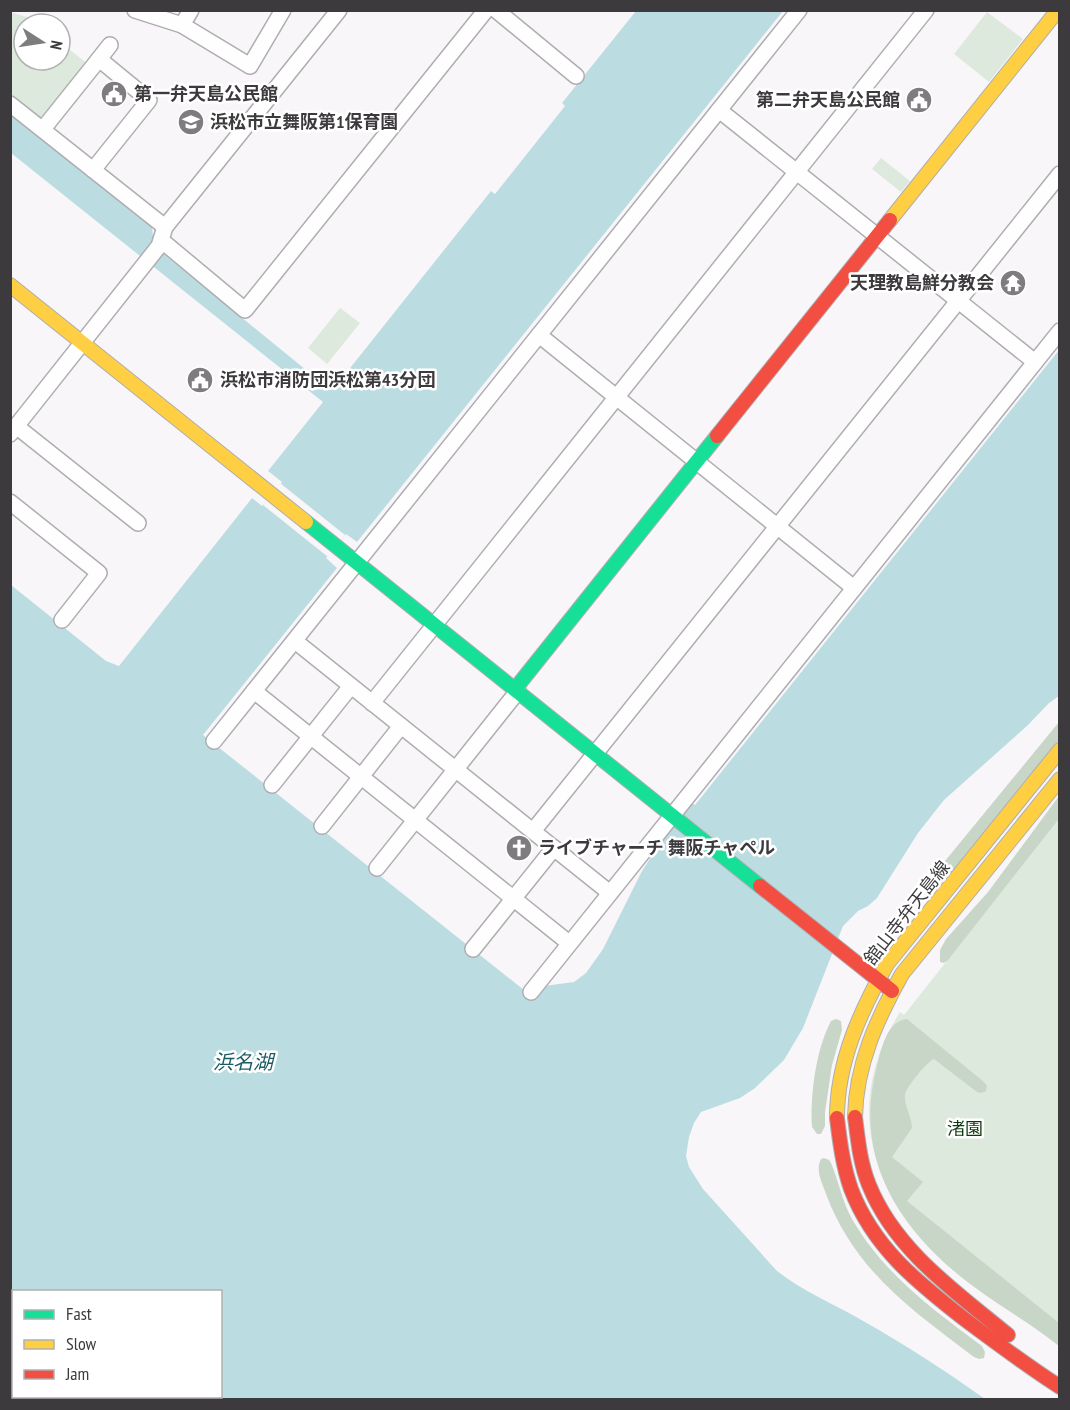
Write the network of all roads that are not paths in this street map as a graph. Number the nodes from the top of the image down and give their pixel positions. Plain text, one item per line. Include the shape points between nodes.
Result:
1 (135, 10) edge
2 (191, 10) edge
3 (283, 10) edge
4 (339, 10) edge
5 (486, 10) edge
6 (496, 10) edge
7 (799, 10) edge
8 (926, 10) edge
9 (1057, 12) edge
10 (182, 25) junction
11 (110, 45) dead end
12 (99, 59) junction
13 (576, 76) dead end
14 (10, 104) edge
15 (719, 110) junction
16 (43, 129) junction
17 (93, 170) junction
18 (797, 172) junction
19 (1059, 174) edge
20 (877, 236) junction
21 (162, 238) junction
22 (10, 285) edge
23 (958, 301) junction
24 (1059, 331) edge
25 (539, 335) junction
26 (83, 343) junction
27 (1035, 362) junction
28 (617, 397) junction
29 (13, 430) edge
30 (697, 461) junction
31 (10, 502) edge
32 (138, 523) dead end
33 (777, 526) junction
34 (357, 562) junction
35 (854, 588) junction
36 (62, 620) dead end
37 (435, 624) junction
38 (295, 641) junction
39 (351, 686) junction
40 (517, 690) junction
41 (254, 691) junction
42 (372, 703) junction
43 (401, 726) junction
44 (310, 736) junction
45 (214, 741) dead end
46 (1059, 750) edge
47 (596, 753) junction
48 (456, 770) junction
49 (361, 777) junction
50 (1059, 779) edge
51 (272, 785) dead end
52 (674, 816) junction
53 (416, 820) junction
54 (322, 826) dead end
55 (533, 831) junction
56 (554, 848) junction
57 (377, 868) dead end
58 (610, 893) junction
59 (513, 899) junction
60 (569, 944) junction
61 (473, 949) dead end
62 (873, 975) junction
63 (892, 990) junction
64 (531, 992) dead end
65 (856, 1136) junction
66 (838, 1139) junction
67 (1059, 1382) edge
68 (1059, 1387) edge

1 - 10 street
2 - 10 street
3 - 10 street via 250,66
4 - 21 street
5 - 21 street via 245,309
6 - 13 street
7 - 15 street
8 - 18 street
9 - 20 street
11 - 12 street
12 - 16 street
12 - 17 street via 150,100
14 - 16 street
15 - 18 street
15 - 25 street
16 - 17 street
17 - 21 street
18 - 20 street
18 - 28 street
19 - 23 street
20 - 23 street
20 - 30 street
21 - 26 street
22 - 26 street
23 - 27 street
23 - 33 street
24 - 27 street
25 - 28 street
25 - 34 street
26 - 29 street
26 - 34 street
27 - 35 street
28 - 30 street
28 - 37 street
29 - 32 street
30 - 33 street
30 - 40 street
31 - 36 street via 99,573
33 - 35 street
33 - 47 street
34 - 37 street
34 - 38 street
35 - 52 street
37 - 40 street
37 - 42 street
38 - 39 street
38 - 41 street
39 - 42 street
39 - 44 street
40 - 47 street
40 - 48 street
41 - 44 street
41 - 45 street
42 - 43 street
43 - 48 street
43 - 49 street
44 - 49 street
44 - 51 street
46 - 62 street, 舘山寺弁天島線 via 887,964
47 - 52 street
47 - 55 street
48 - 53 street
48 - 55 street
49 - 53 street
49 - 54 street
50 - 63 street, 舘山寺弁天島線
52 - 58 street
52 - 62 street
53 - 57 street
53 - 59 street
55 - 56 street
56 - 58 street
56 - 59 street
58 - 60 street
59 - 60 street
59 - 61 street
60 - 64 street
62 - 63 street
62 - 66 street, 舘山寺弁天島線 via 843,1067 836,1113
63 - 65 street, 舘山寺弁天島線 via 860,1071 854,1113
65 - 66 street
65 - 67 street, 舘山寺弁天島線 via 869,1186 887,1220 911,1250
66 - 68 street, 舘山寺弁天島線 via 852,1194 872,1230 898,1263 928,1291

